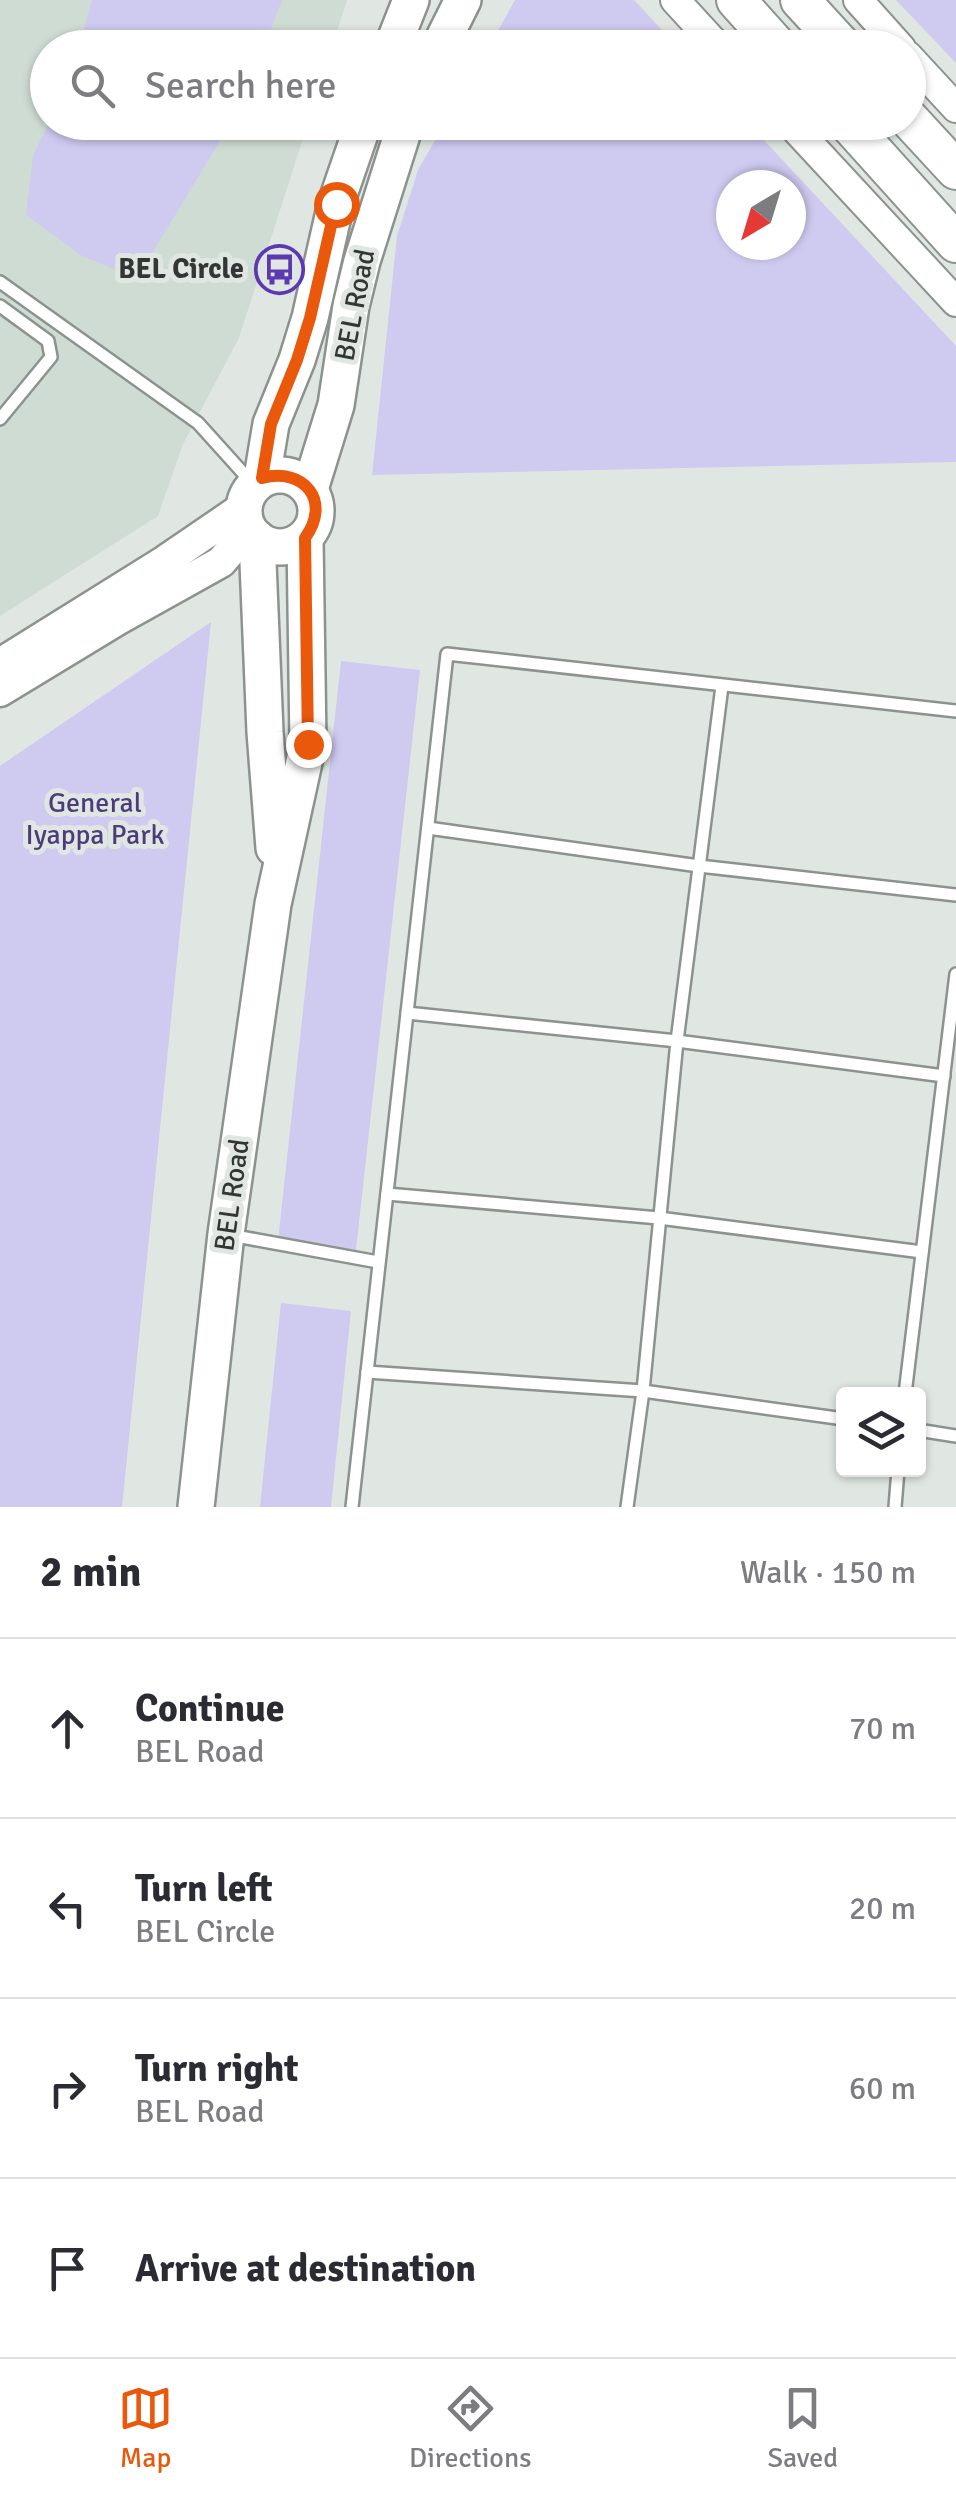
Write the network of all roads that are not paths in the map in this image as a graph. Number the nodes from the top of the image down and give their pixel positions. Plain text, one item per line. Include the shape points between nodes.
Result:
1 (412, 0) edge
2 (464, 0) edge
3 (675, 0) edge
4 (736, 0) edge
5 (800, 0) edge
6 (858, 0) edge
7 (400, 30) edge
8 (449, 30) edge
9 (703, 30) edge
10 (763, 30) edge
11 (828, 30) edge
12 (885, 30) edge
13 (926, 76) edge
14 (956, 108) edge
15 (926, 138) edge
16 (358, 140) edge
17 (400, 140) edge
18 (806, 140) edge
19 (862, 140) edge
20 (956, 170) edge
21 (956, 243) edge
22 (0, 282) edge
23 (956, 302) edge
24 (0, 306) edge
25 (0, 419) edge
26 (310, 489) junction
27 (253, 507) junction
28 (305, 538) junction
29 (0, 664) edge
30 (722, 686) junction
31 (0, 691) edge
32 (956, 712) edge
33 (428, 828) junction
34 (700, 866) junction
35 (276, 884) junction
36 (956, 895) edge
37 (956, 974) edge
38 (407, 1014) junction
39 (677, 1040) junction
40 (944, 1076) junction
41 (387, 1194) junction
42 (659, 1218) junction
43 (226, 1234) junction
44 (922, 1252) junction
45 (378, 1262) junction
46 (367, 1372) junction
47 (906, 1387) edge
48 (644, 1390) junction
49 (836, 1417) edge
50 (926, 1431) edge
51 (956, 1436) edge
52 (897, 1477) edge
53 (196, 1507) edge
54 (352, 1507) edge
55 (627, 1507) edge
56 (894, 1507) edge

1 - 7 main road
2 - 8 main road
3 - 9 street
4 - 10 highway
5 - 11 highway
6 - 12 street
13 - 14 street
15 - 20 highway
16 - 27 main road, BEL Road via 310,318 271,424
17 - 26 main road, BEL Road via 362,260 336,405
18 - 23 street
19 - 21 highway
22 - 27 lane via 198,423
24 - 25 lane via 48,341 51,357
26 - 27 main road via 286,475
26 - 28 main road via 317,514
27 - 28 main road via 273,546
27 - 29 main road
27 - 31 main road via 221,562
27 - 35 main road, BEL Road
28 - 35 main road, BEL Road via 308,744
30 - 32 lane
30 - 33 lane via 447,654
30 - 34 lane
33 - 34 lane
33 - 38 lane
34 - 36 lane
34 - 39 lane
35 - 43 main road, BEL Road
37 - 40 lane
38 - 39 lane
38 - 41 lane
39 - 40 lane
39 - 42 lane
40 - 44 lane
41 - 42 lane
41 - 45 lane
42 - 44 lane
42 - 48 lane
43 - 45 lane
43 - 53 main road, BEL Road
44 - 47 lane
45 - 46 lane
46 - 48 lane
46 - 54 lane
48 - 49 lane
48 - 55 lane
50 - 51 lane
52 - 56 lane

